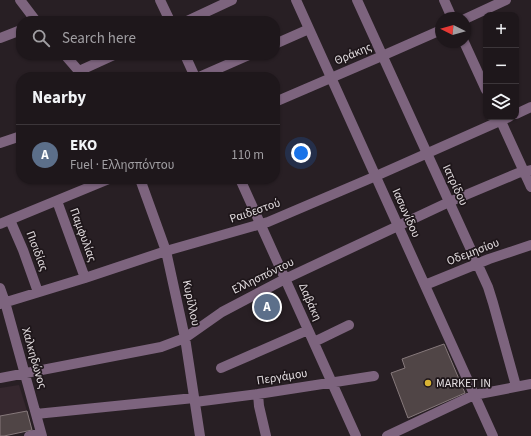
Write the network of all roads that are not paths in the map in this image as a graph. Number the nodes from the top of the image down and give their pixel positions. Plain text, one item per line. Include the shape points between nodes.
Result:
1 (20, 0) edge
2 (160, 0) edge
3 (232, 0) edge
4 (296, 0) edge
5 (357, 0) edge
6 (444, 0) edge
7 (506, 0) edge
8 (449, 12) edge
9 (32, 16) edge
10 (168, 16) edge
11 (198, 16) edge
12 (471, 16) edge
13 (309, 29) junction
14 (16, 32) edge
15 (435, 33) edge
16 (0, 38) edge
17 (280, 42) edge
18 (467, 48) edge
19 (382, 56) junction
20 (69, 60) edge
21 (105, 60) edge
22 (187, 60) edge
23 (238, 60) edge
24 (79, 72) edge
25 (84, 72) edge
26 (193, 72) edge
27 (210, 72) edge
28 (331, 78) junction
29 (483, 84) edge
30 (280, 100) edge
31 (531, 107) edge
32 (519, 113) edge
33 (498, 120) edge
34 (503, 120) edge
35 (16, 138) edge
36 (0, 144) edge
37 (426, 154) junction
38 (527, 170) edge
39 (376, 176) junction
40 (97, 184) edge
41 (142, 184) edge
42 (242, 184) edge
43 (531, 187) edge
44 (57, 201) junction
45 (449, 202) junction
46 (10, 220) junction
47 (0, 224) edge
48 (261, 224) junction
49 (398, 226) junction
50 (531, 245) edge
51 (166, 251) junction
52 (478, 263) junction
53 (84, 278) junction
54 (285, 279) junction
55 (424, 285) junction
56 (0, 288) edge
57 (38, 292) junction
58 (2, 303) edge
59 (349, 325) dead end
60 (308, 330) junction
61 (185, 338) junction
62 (314, 342) junction
63 (221, 368) dead end
64 (25, 373) junction
65 (374, 376) dead end
66 (0, 378) edge
67 (332, 383) junction
68 (531, 384) edge
69 (516, 386) junction
70 (258, 394) junction
71 (474, 396) junction
72 (195, 400) junction
73 (36, 414) junction
74 (42, 435) edge
75 (29, 436) edge
76 (200, 436) edge
77 (266, 436) edge
78 (356, 436) edge
79 (387, 436) edge
80 (493, 436) edge

1 - 9 street
2 - 10 street
3 - 11 street
4 - 13 street, Ιασωνίδου
5 - 19 street, Ιατρίδου
6 - 8 street
7 - 12 street
13 - 17 street
13 - 28 street, Ιασωνίδου
14 - 16 street
15 - 19 street, Θράκης
18 - 29 street
19 - 28 street, Θράκης
19 - 37 street, Ιατρίδου
20 - 24 street
21 - 25 street
22 - 26 street
23 - 27 street
28 - 30 street, Θράκης
28 - 39 street, Ιασωνίδου
31 - 32 street
33 - 37 street, Ραιδεστού
34 - 38 street
35 - 36 street
37 - 39 street, Ραιδεστού
37 - 45 street, Ιατρίδου
38 - 43 street
38 - 45 street, Ελλησπόντου
39 - 48 street, Ραιδεστού
39 - 49 street, Ιασωνίδου
40 - 44 street
41 - 51 street, Κυρίλλου
42 - 48 street, Δαβάκη
44 - 46 street
44 - 53 street, Παμφυλίας
45 - 49 street, Ελλησπόντου
45 - 52 street, Ιατρίδου
46 - 47 street
46 - 57 street, Πισιδίας
48 - 51 street, Ραιδεστού
48 - 54 street, Δαβάκη
49 - 54 street, Ελλησπόντου
49 - 55 street, Ιασωνίδου
50 - 52 street, Οδεμησίου
51 - 53 street, Ραιδεστού
51 - 61 street, Κυρίλλου
52 - 55 street, Οδεμησίου
52 - 69 street, Ιατρίδου via 493,303
53 - 57 street, Ραιδεστού
54 - 60 street, Δαβάκη
54 - 61 street, Ελλησπόντου via 222,312
55 - 71 street, Ιασωνίδου
56 - 58 street, Χαλκηδώνος
57 - 58 street, Ραιδεστού
58 - 64 street, Χαλκηδώνος
59 - 62 street
60 - 62 street, Δαβάκη
60 - 63 street
61 - 64 street, Ελλησπόντου via 161,347
61 - 72 street, Κυρίλλου
62 - 67 street, Δαβάκη
64 - 66 street, Ελλησπόντου
64 - 73 street, Χαλκηδώνος
65 - 67 street, Περγάμου
67 - 70 street, Περγάμου
67 - 78 street, Δαβάκη
68 - 69 street
69 - 71 street
70 - 72 street, Περγάμου
70 - 77 street
71 - 79 street
71 - 80 street, Ιασωνίδου
72 - 73 street, Περγάμου
72 - 76 street, Κυρίλλου
73 - 74 street, Χαλκηδώνος
74 - 75 street

